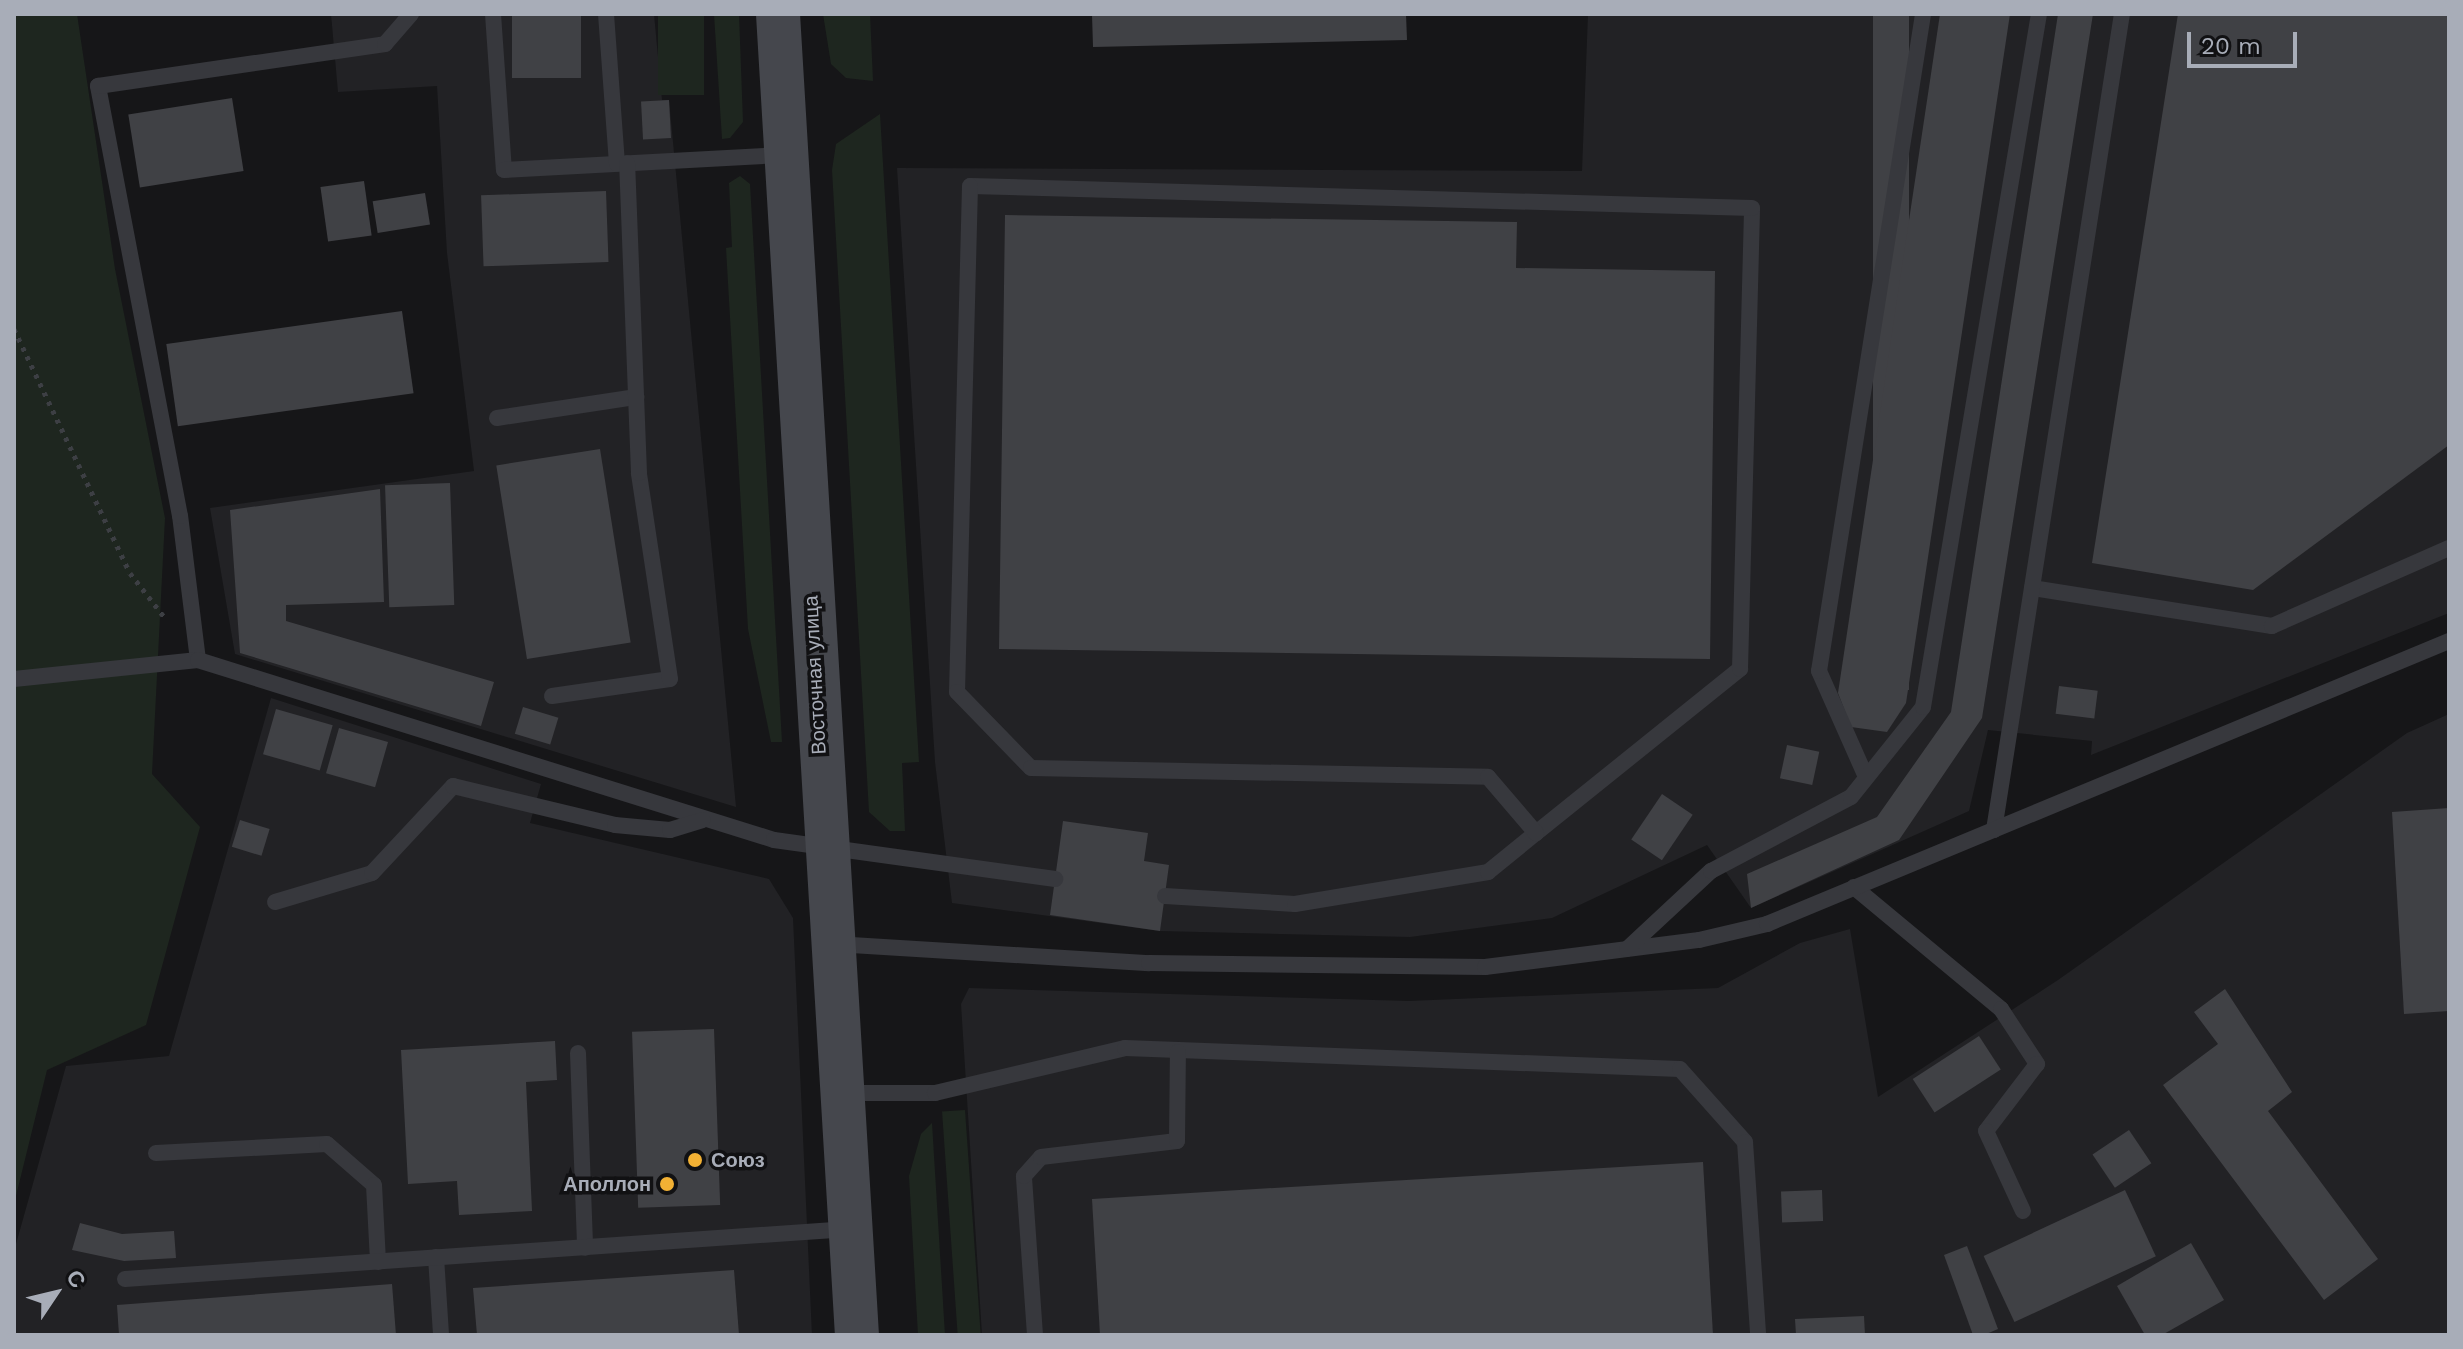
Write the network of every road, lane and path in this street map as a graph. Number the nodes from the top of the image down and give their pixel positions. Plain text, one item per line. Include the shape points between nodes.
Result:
1 (411, 14) edge
2 (493, 14) edge
3 (606, 14) edge
4 (778, 14) edge
5 (1923, 14) edge
6 (2039, 14) edge
7 (2122, 14) edge
8 (786, 155) junction
9 (622, 164) junction
10 (14, 329) edge
11 (636, 397) junction
12 (497, 418) dead end
13 (2449, 548) edge
14 (2032, 588) junction
15 (2449, 641) edge
16 (198, 660) junction
17 (14, 679) edge
18 (552, 696) dead end
19 (1866, 777) junction
20 (702, 820) junction
21 (1994, 830) junction
22 (1536, 833) junction
23 (824, 842) junction
24 (1055, 879) dead end
25 (1854, 887) junction
26 (1165, 896) dead end
27 (275, 902) dead end
28 (830, 944) junction
29 (1627, 949) junction
30 (1178, 1052) junction
31 (578, 1053) dead end
32 (839, 1093) junction
33 (156, 1153) dead end
34 (2023, 1211) dead end
35 (850, 1229) junction
36 (585, 1248) junction
37 (436, 1257) junction
38 (378, 1262) junction
39 (125, 1279) dead end
40 (441, 1335) edge
41 (857, 1335) edge
42 (1035, 1335) edge
43 (1758, 1335) edge

1 - 16 lane via 385,44 98,86 180,516
2 - 9 lane via 504,170
3 - 9 lane
4 - 8 street, Восточная улица
5 - 19 lane via 1819,671
6 - 19 lane via 1923,707
7 - 14 lane
8 - 9 lane
8 - 23 street, Восточная улица
9 - 11 lane
10 - 16 path via 130,573
11 - 12 lane
11 - 18 lane via 639,473 670,679
13 - 14 lane via 2272,626
14 - 21 lane
15 - 21 lane
16 - 17 lane
16 - 20 lane
19 - 29 lane via 1851,797 1711,871
20 - 23 lane via 774,840
20 - 27 lane via 670,830 615,825 453,786 372,873
21 - 25 lane
22 - 22 lane via 1488,777 1031,768 957,692 970,186 1752,208 1740,669
22 - 26 lane via 1488,872 1295,904
23 - 24 lane
23 - 28 street, Восточная улица
25 - 29 lane via 1767,924
25 - 34 lane via 2001,1009 2037,1064 1986,1131
28 - 29 lane via 1357,967 1485,967
28 - 32 street, Восточная улица
30 - 32 lane via 1125,1048 935,1093
30 - 42 lane via 1177,1141 1041,1157 1024,1176
30 - 43 lane via 1680,1069 1745,1142
31 - 36 lane
32 - 35 street, Восточная улица
33 - 38 lane via 327,1144 374,1185
35 - 36 lane
35 - 41 street, Восточная улица
36 - 37 lane
37 - 38 lane
37 - 40 lane
38 - 39 lane

